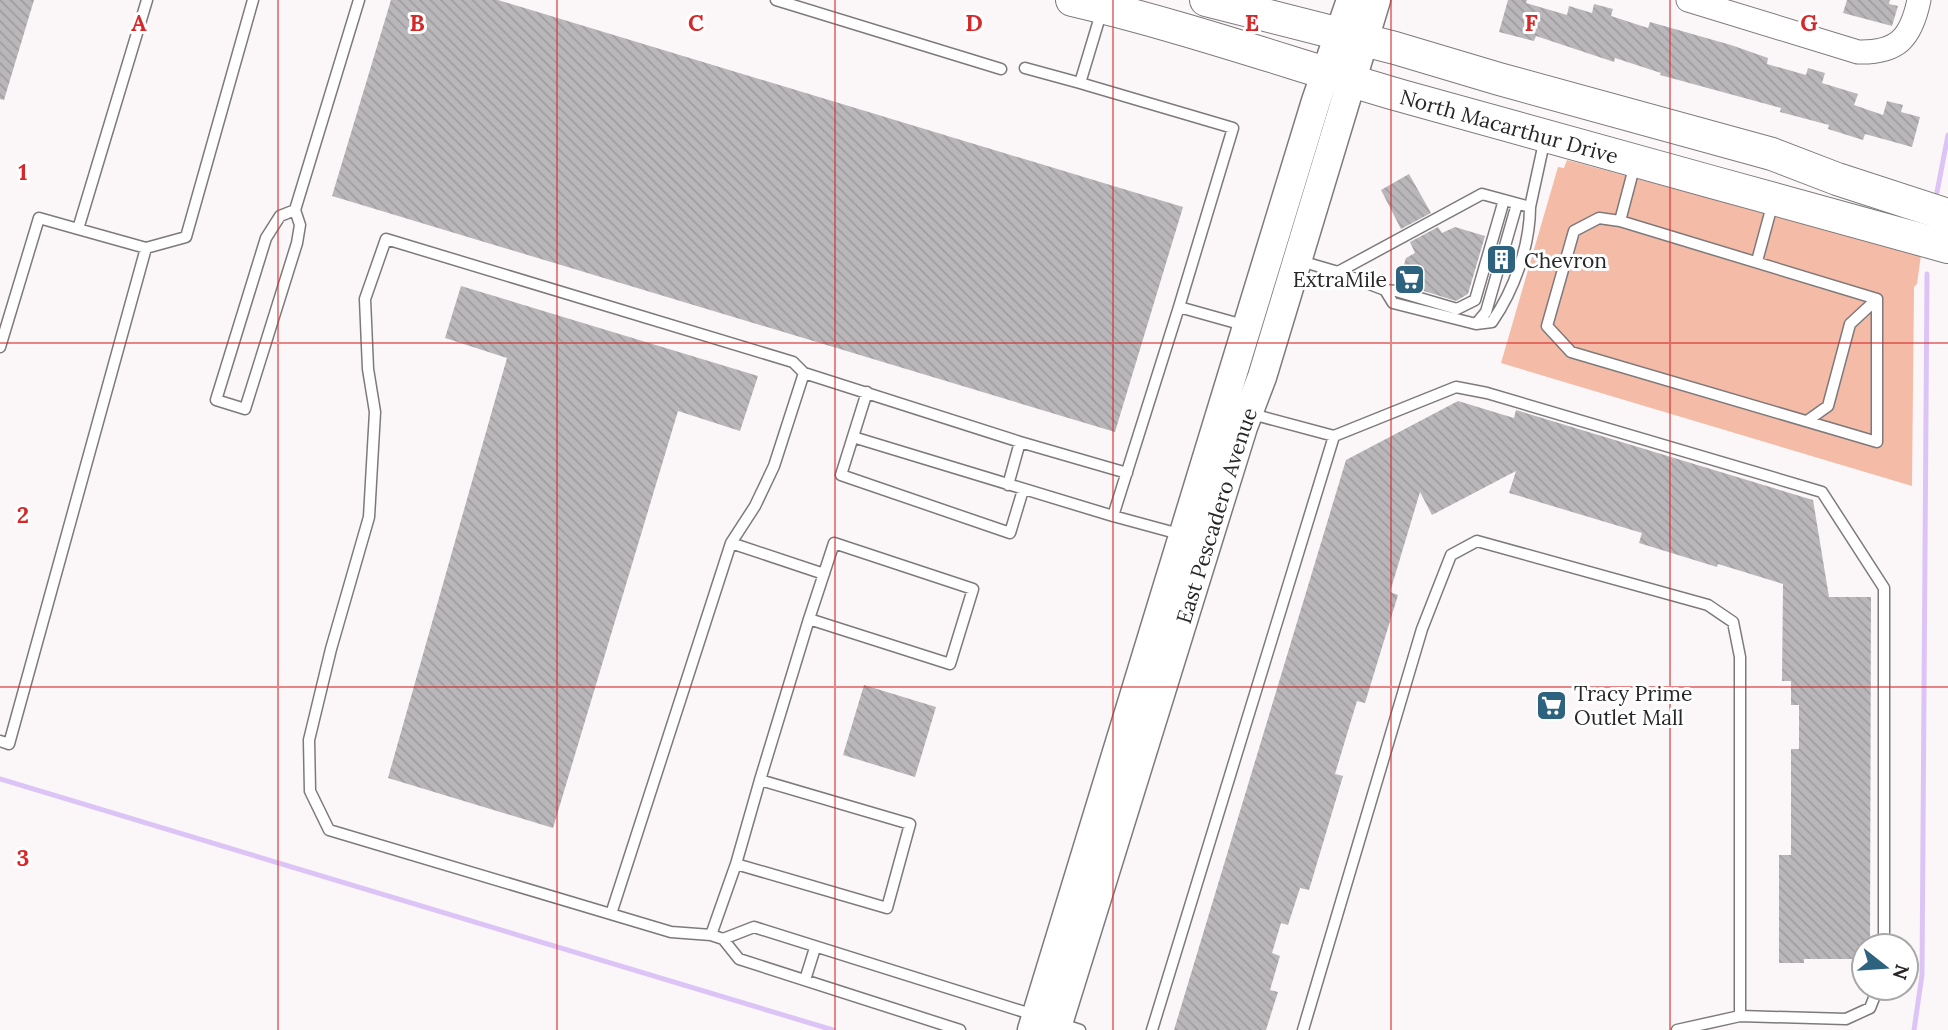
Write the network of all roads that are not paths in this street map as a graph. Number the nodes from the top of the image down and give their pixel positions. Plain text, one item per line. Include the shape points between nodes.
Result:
1 (147, 0) edge
2 (253, 0) edge
3 (359, 0) edge
4 (776, 0) edge
5 (1072, 0) edge
6 (1206, 0) edge
7 (1351, 0) edge
8 (1376, 0) edge
9 (1919, 0) edge
10 (1703, 2) edge
11 (1102, 7) junction
12 (1352, 37) junction
13 (1025, 68) dead end
14 (1001, 69) dead end
15 (1339, 77) junction
16 (1080, 83) junction
17 (1545, 137) junction
18 (1636, 162) junction
19 (1774, 199) junction
20 (1504, 200) junction
21 (1517, 204) junction
22 (1530, 206) junction
23 (295, 210) junction
24 (1948, 215) edge
25 (1620, 221) junction
26 (78, 229) junction
27 (1948, 247) edge
28 (146, 248) junction
29 (1297, 260) junction
30 (1757, 261) junction
31 (1338, 272) junction
32 (1385, 290) junction
33 (1877, 299) junction
34 (1179, 307) junction
35 (1476, 324) junction
36 (1248, 326) junction
37 (0, 347) edge
38 (804, 373) junction
39 (867, 392) junction
40 (1248, 413) junction
41 (1807, 421) junction
42 (1334, 436) junction
43 (853, 437) junction
44 (1020, 442) junction
45 (1127, 473) junction
46 (1008, 485) junction
47 (1023, 490) junction
48 (1113, 516) junction
49 (1195, 539) junction
50 (731, 543) junction
51 (824, 574) junction
52 (809, 619) junction
53 (0, 741) edge
54 (760, 780) junction
55 (736, 864) junction
56 (611, 914) junction
57 (1884, 932) edge
58 (711, 935) junction
59 (723, 939) junction
60 (815, 947) junction
61 (804, 980) junction
62 (1872, 1002) edge
63 (1740, 1016) junction
64 (1053, 1026) edge
65 (960, 1030) edge
66 (1152, 1030) edge
67 (1303, 1030) edge
68 (1677, 1030) edge

1 - 26 lane
2 - 28 lane via 186,237
3 - 23 lane
4 - 14 lane
5 - 11 main road, North Macarthur Drive
6 - 12 main road, North Macarthur Drive
7 - 12 street, East Pescadero Avenue
8 - 12 street, East Pescadero Avenue
9 - 10 street via 1901,43 1879,53 1858,52
11 - 15 main road, North Macarthur Drive
11 - 16 lane
12 - 15 street, East Pescadero Avenue
12 - 24 main road, North Macarthur Drive via 1772,154
13 - 16 lane
15 - 17 main road, North Macarthur Drive
15 - 29 street, East Pescadero Avenue
15 - 36 street, East Pescadero Avenue
16 - 34 lane via 1233,128
17 - 18 main road, North Macarthur Drive
17 - 22 lane
18 - 19 main road, North Macarthur Drive
18 - 25 lane
19 - 27 main road, North Macarthur Drive
19 - 30 lane
20 - 21 lane
20 - 31 lane via 1482,194
20 - 32 lane via 1475,300 1457,309
21 - 22 lane
21 - 35 lane via 1486,312
22 - 35 lane via 1527,238 1504,304 1492,322
23 - 23 lane via 280,216 266,237 216,400 245,409 297,243 300,225
25 - 30 lane
25 - 41 lane via 1599,218 1574,231 1547,326 1571,352
26 - 28 lane
26 - 37 lane via 39,218
28 - 53 lane via 9,744
29 - 31 lane
29 - 40 street, East Pescadero Avenue
30 - 33 lane
31 - 32 lane
32 - 35 lane via 1392,303
33 - 41 lane via 1850,324 1828,406
33 - 41 lane via 1877,442
34 - 36 lane
34 - 45 lane
36 - 49 street, East Pescadero Avenue
38 - 39 lane
38 - 50 lane via 774,466
38 - 56 lane via 793,362 386,239 365,299 375,412 369,517 309,740 310,791 330,830
39 - 43 lane
39 - 44 lane
40 - 42 lane
40 - 49 street, East Pescadero Avenue
42 - 57 lane via 1457,387 1822,492 1884,588
42 - 66 lane
43 - 46 lane
43 - 47 lane via 841,475 1010,533
44 - 45 lane
44 - 46 lane
45 - 48 lane
46 - 47 lane
47 - 48 lane
48 - 49 lane
49 - 64 street, East Pescadero Avenue
50 - 51 lane
50 - 56 lane
51 - 52 lane
51 - 52 lane via 834,543 973,589 950,664
52 - 54 lane
54 - 55 lane
54 - 55 lane via 910,824 887,908
55 - 58 lane
56 - 58 lane via 671,932
58 - 59 lane
59 - 60 lane via 754,927
59 - 61 lane via 739,959
60 - 61 lane
60 - 64 lane
61 - 65 lane
62 - 63 lane via 1870,1008 1846,1019
63 - 67 lane via 1740,657 1733,622 1707,605 1477,541 1451,555 1422,629
63 - 68 lane

